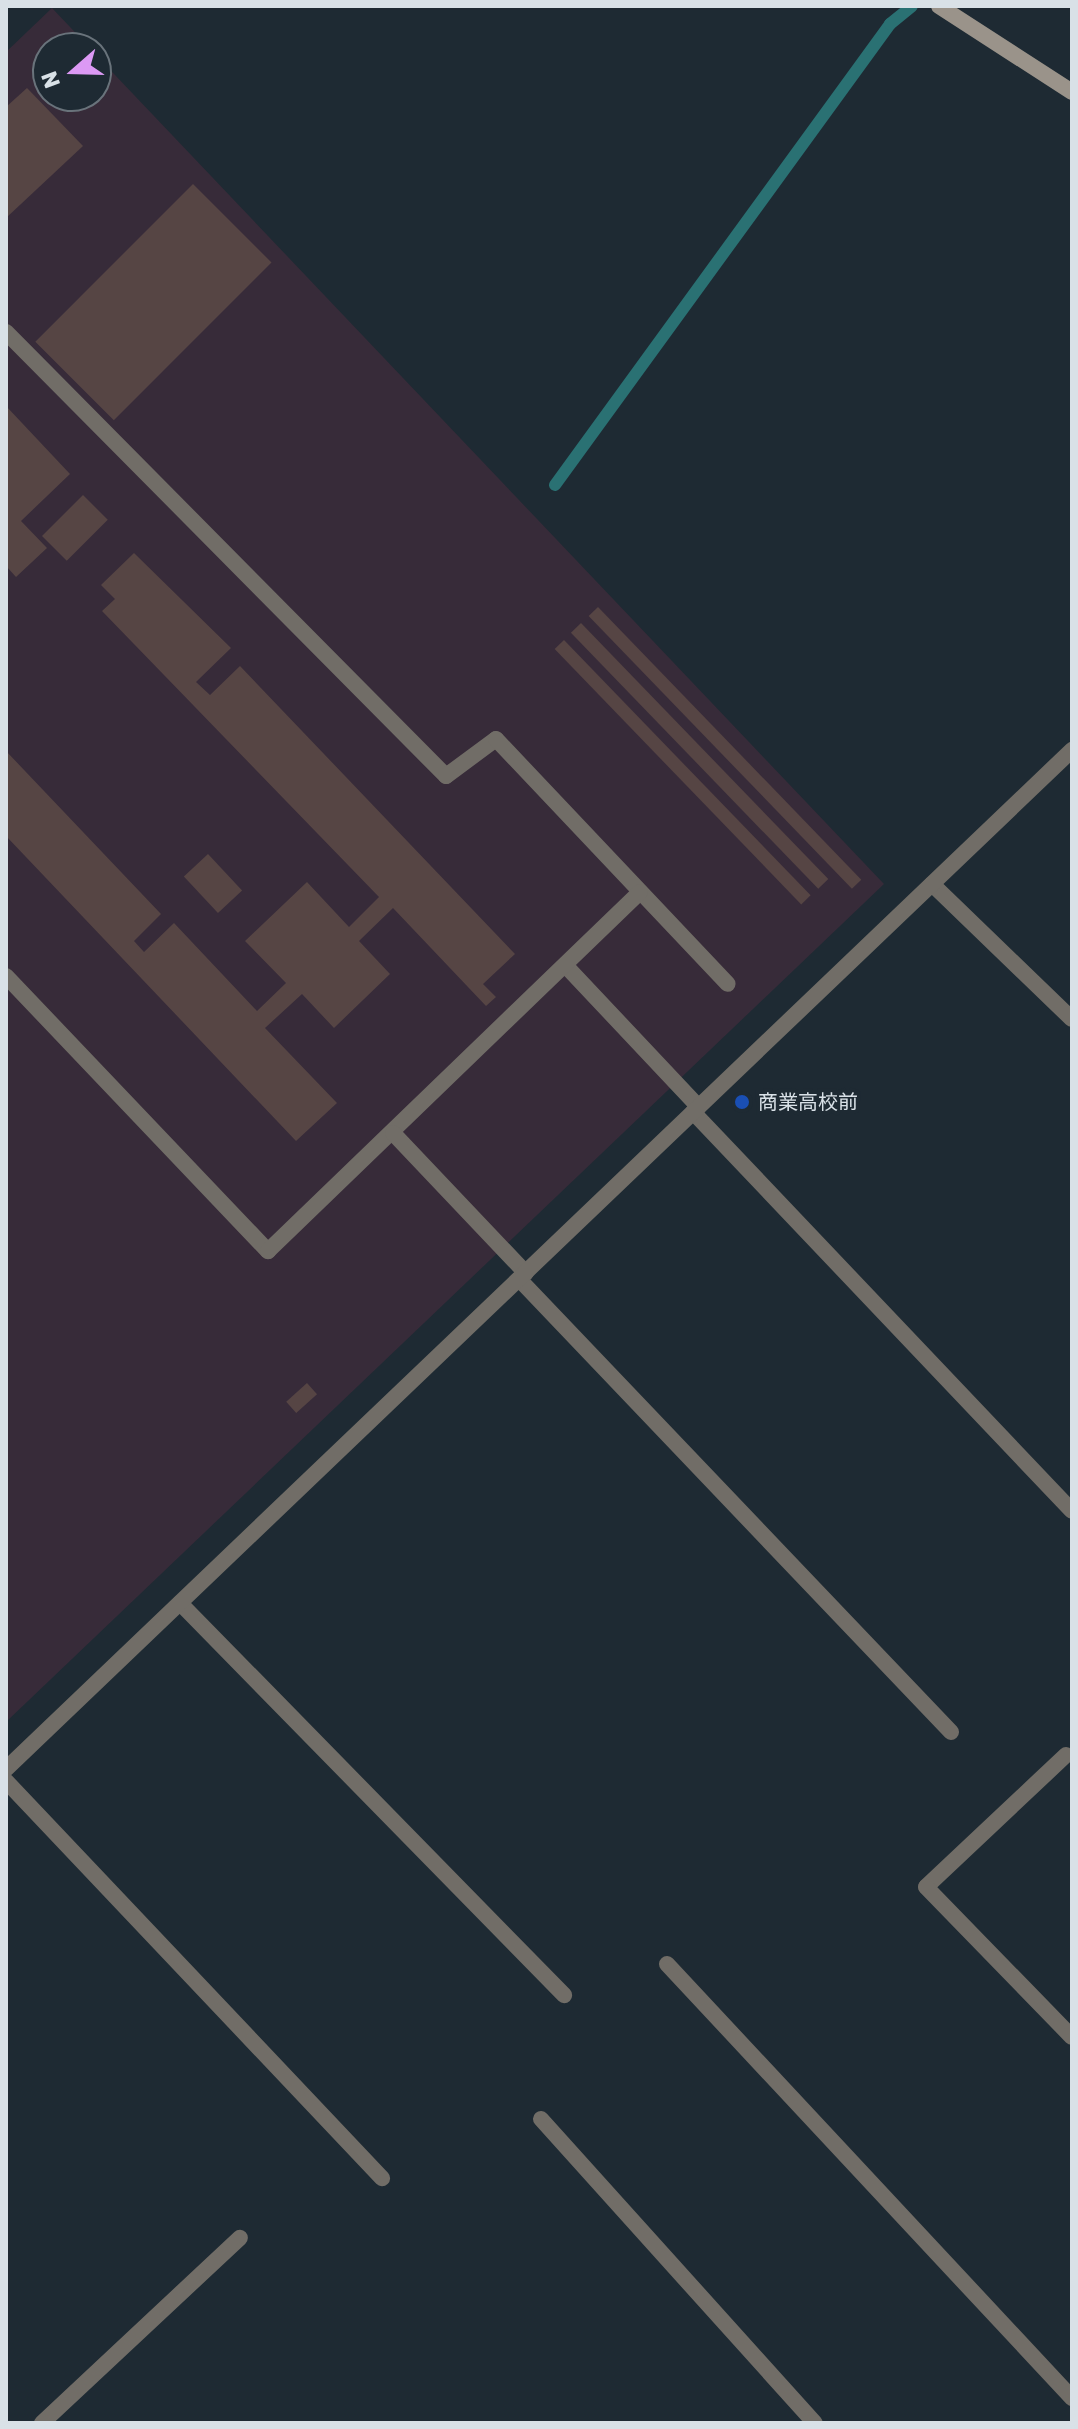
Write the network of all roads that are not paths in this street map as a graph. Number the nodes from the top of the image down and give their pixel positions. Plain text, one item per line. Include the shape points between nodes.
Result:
1 (939, 6) edge
2 (1072, 92) edge
3 (6, 332) edge
4 (1072, 750) edge
5 (932, 884) junction
6 (640, 892) junction
7 (565, 965) junction
8 (6, 976) edge
9 (728, 984) dead end
10 (1072, 1019) edge
11 (696, 1110) junction
12 (393, 1133) junction
13 (522, 1276) junction
14 (1072, 1511) edge
15 (180, 1603) junction
16 (951, 1732) dead end
17 (1066, 1755) dead end
18 (6, 1769) edge
19 (6, 1781) edge
20 (667, 1964) dead end
21 (564, 1995) dead end
22 (1072, 2037) edge
23 (541, 2119) dead end
24 (382, 2178) dead end
25 (240, 2238) dead end
26 (1072, 2398) edge
27 (42, 2423) edge
28 (815, 2423) edge

1 - 2 main road
3 - 6 street via 446,776 496,739
4 - 5 street
5 - 10 street
5 - 11 street
6 - 7 street
6 - 9 street
7 - 11 street
7 - 12 street
8 - 12 street via 268,1251
11 - 13 street
11 - 14 street
12 - 13 street
13 - 15 street
13 - 16 street
15 - 18 street
15 - 21 street
17 - 22 street via 926,1887
19 - 24 street
20 - 26 street
23 - 28 street
25 - 27 street

